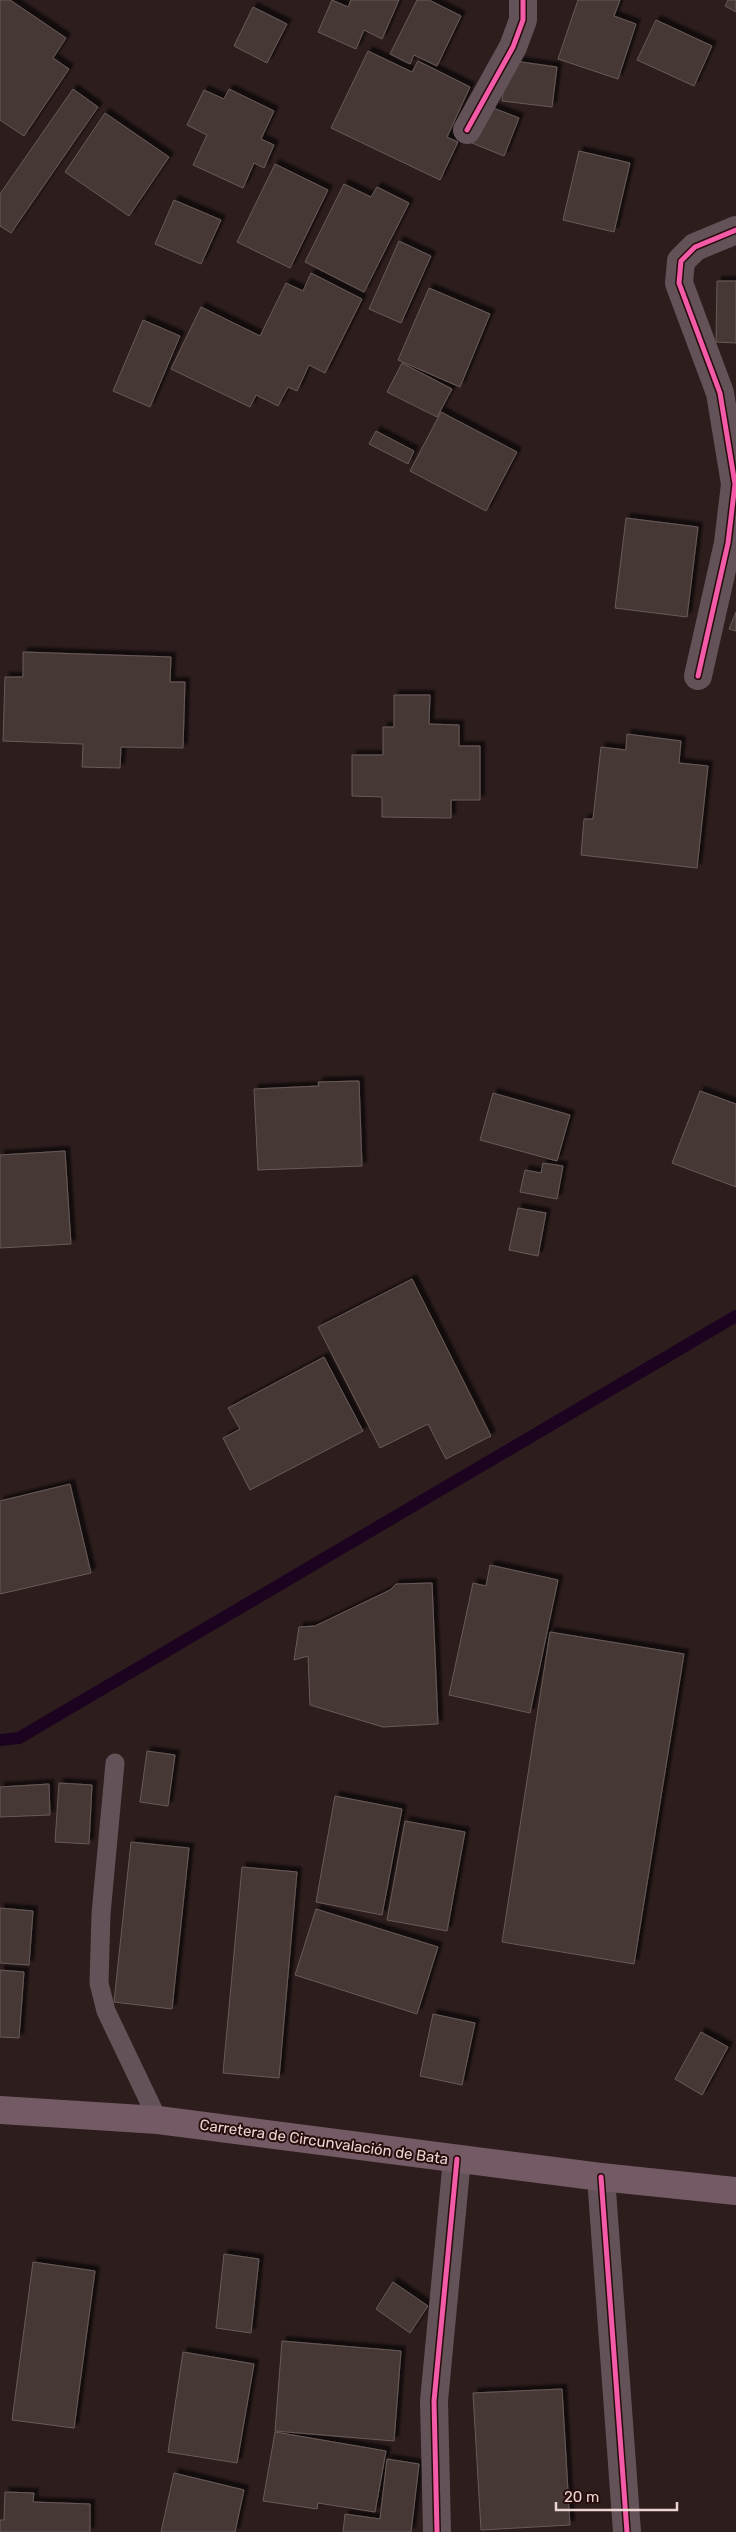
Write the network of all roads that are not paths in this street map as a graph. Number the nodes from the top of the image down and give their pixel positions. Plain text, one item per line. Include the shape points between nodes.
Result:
1 (523, 0) edge
2 (468, 130) dead end
3 (736, 230) edge
4 (698, 676) dead end
5 (115, 1763) dead end
6 (0, 2110) edge
7 (158, 2120) junction
8 (456, 2159) junction
9 (601, 2177) junction
10 (736, 2192) edge
11 (437, 2532) edge
12 (627, 2532) edge

1 - 2 street via 524,20 513,47
3 - 4 street via 695,247 681,261 679,283 720,393 735,484 728,543
5 - 7 lane via 101,1914 99,1983 106,2011
6 - 7 main road, Carretera de Circunvalación de Bata
7 - 8 main road, Carretera de Circunvalación de Bata
8 - 9 main road, Carretera de Circunvalación de Bata
8 - 11 street via 434,2401
9 - 10 main road, Carretera de Circunvalación de Bata
9 - 12 street

